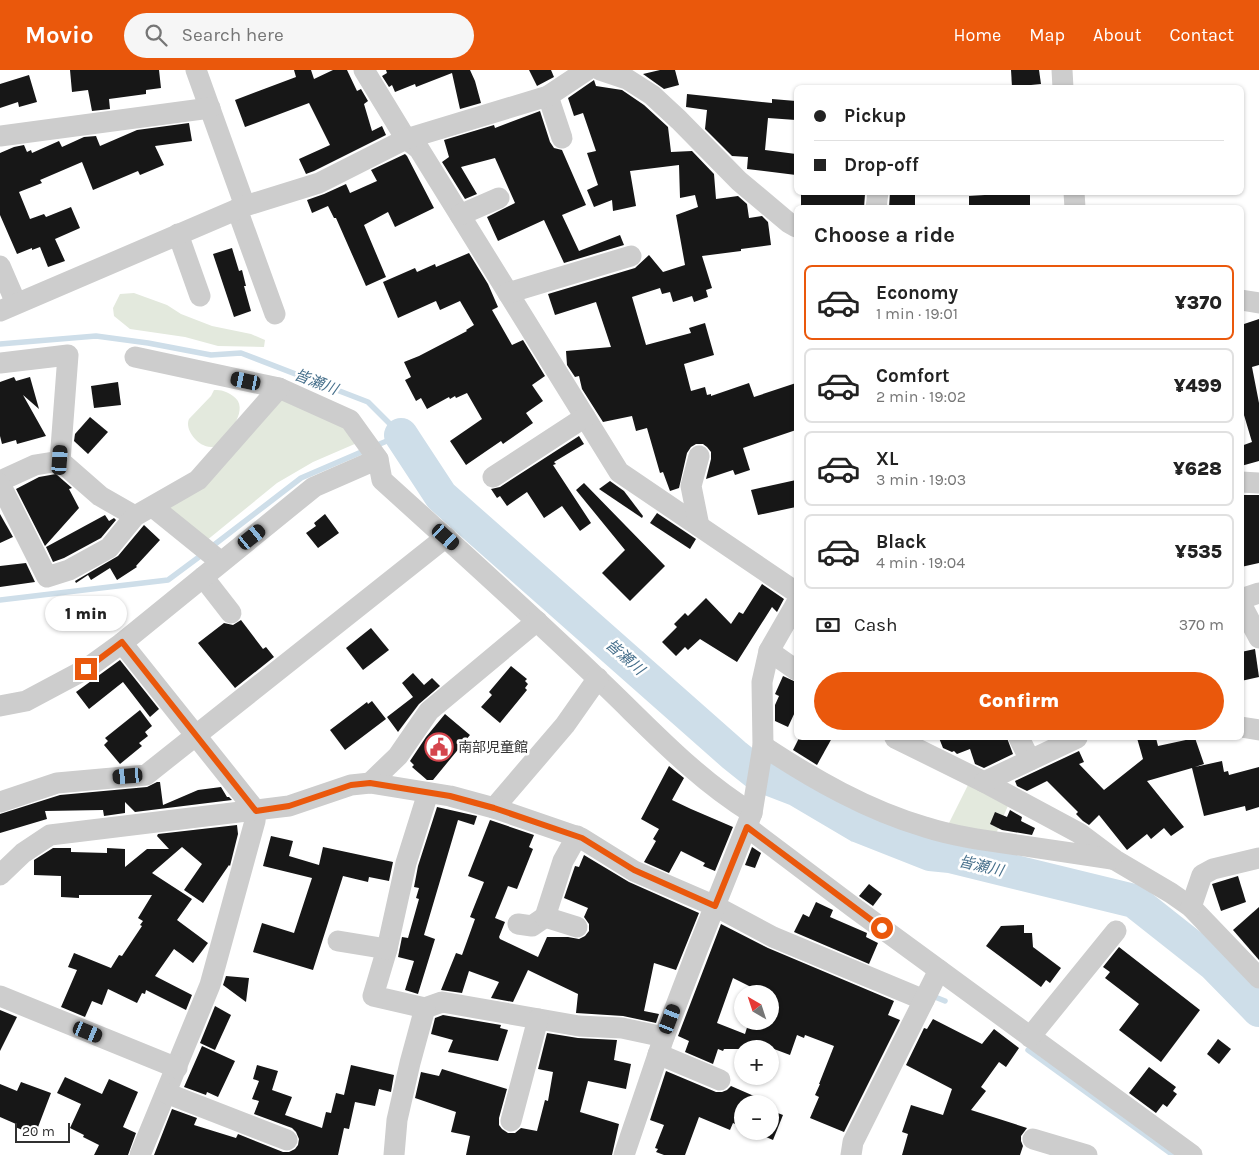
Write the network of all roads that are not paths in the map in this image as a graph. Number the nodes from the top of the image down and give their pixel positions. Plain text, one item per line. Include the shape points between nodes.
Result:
1 (196, 70) edge
2 (364, 70) edge
3 (588, 70) edge
4 (600, 70) edge
5 (1062, 70) edge
6 (627, 74) edge
7 (1063, 85) edge
8 (548, 96) junction
9 (210, 108) junction
10 (0, 136) edge
11 (562, 138) dead end
12 (406, 139) junction
13 (499, 198) dead end
14 (241, 207) junction
15 (460, 215) junction
16 (794, 226) edge
17 (178, 234) junction
18 (631, 256) dead end
19 (0, 266) edge
20 (508, 293) junction
21 (200, 296) dead end
22 (1244, 300) edge
23 (1259, 303) edge
24 (8, 307) edge
25 (275, 314) dead end
26 (135, 357) dead end
27 (0, 363) edge
28 (279, 388) junction
29 (585, 418) junction
30 (699, 456) dead end
31 (378, 458) junction
32 (60, 460) junction
33 (493, 477) dead end
34 (1244, 482) edge
35 (0, 483) edge
36 (1259, 483) edge
37 (144, 511) junction
38 (699, 526) junction
39 (446, 537) junction
40 (213, 555) junction
41 (203, 577) junction
42 (794, 591) edge
43 (1259, 593) edge
44 (1244, 598) edge
45 (794, 607) edge
46 (1244, 610) edge
47 (231, 613) dead end
48 (537, 620) junction
49 (1259, 638) edge
50 (122, 642) junction
51 (769, 651) junction
52 (794, 669) edge
53 (598, 678) junction
54 (0, 706) edge
55 (1244, 727) edge
56 (1259, 730) edge
57 (195, 734) junction
58 (905, 740) edge
59 (1020, 740) edge
60 (1073, 740) edge
61 (924, 744) edge
62 (762, 746) junction
63 (1030, 760) junction
64 (984, 782) junction
65 (370, 783) junction
66 (428, 792) junction
67 (0, 802) edge
68 (494, 808) junction
69 (256, 811) junction
70 (750, 820) junction
71 (577, 836) junction
72 (1259, 858) edge
73 (1115, 860) junction
74 (0, 875) edge
75 (715, 906) junction
76 (1191, 907) junction
77 (546, 917) junction
78 (518, 924) dead end
79 (577, 927) dead end
80 (1116, 931) dead end
81 (338, 941) dead end
82 (387, 949) junction
83 (939, 970) junction
84 (1259, 978) edge
85 (0, 996) edge
86 (924, 1000) junction
87 (425, 1008) junction
88 (538, 1019) junction
89 (1030, 1037) junction
90 (661, 1046) junction
91 (177, 1068) junction
92 (720, 1080) dead end
93 (166, 1093) junction
94 (511, 1121) dead end
95 (1033, 1138) dead end
96 (287, 1140) dead end
97 (140, 1155) edge
98 (394, 1155) edge
99 (624, 1155) edge
100 (851, 1155) edge
101 (1087, 1155) edge
102 (1192, 1155) edge

1 - 9 street
2 - 12 street
3 - 8 street
4 - 6 street
5 - 7 street
6 - 16 street via 739,180
8 - 11 street
8 - 12 street
9 - 10 street
9 - 14 street
12 - 14 street via 319,183
12 - 15 street via 420,149
13 - 15 street
14 - 17 street
14 - 25 street
15 - 20 street
17 - 21 street
17 - 24 street
18 - 20 street
19 - 24 street
20 - 29 street
22 - 23 street
26 - 28 street
27 - 32 street via 68,355
28 - 31 street via 350,420
28 - 37 street via 198,480
29 - 33 street
29 - 38 street via 619,472
30 - 38 street via 692,486
31 - 39 street via 382,480
31 - 40 street via 314,487
32 - 35 street via 35,465
32 - 37 street via 100,496
34 - 36 street
35 - 37 street via 47,577 69,570 109,548
37 - 40 street
38 - 42 street
39 - 48 street
39 - 57 street
40 - 41 street
41 - 47 street
41 - 50 street
43 - 44 street
45 - 51 street
46 - 49 street
48 - 53 street
48 - 65 street via 429,712 398,756
50 - 54 street via 86,669 26,701
50 - 57 street
51 - 52 street
51 - 62 street via 762,682
53 - 68 street via 564,725
53 - 70 street via 685,762 737,804
55 - 56 street
57 - 67 street via 146,775 57,783
57 - 69 street
58 - 61 street
59 - 63 street
60 - 63 street
61 - 64 street
62 - 70 street
62 - 73 street via 837,790 878,810 925,827 967,837
63 - 64 street
64 - 73 street via 1079,833
65 - 66 street
65 - 69 street via 351,785 289,806
66 - 68 street
66 - 82 street via 406,863
68 - 71 street
69 - 74 street via 50,835 23,853
69 - 91 street via 210,985
70 - 75 street
70 - 83 street
71 - 75 street via 634,870
71 - 77 street via 563,861
72 - 76 street via 1213,868 1202,875
73 - 76 street
75 - 86 street via 773,938
75 - 90 street
76 - 84 street
77 - 78 street via 532,926
77 - 79 street
80 - 89 street
81 - 82 street
82 - 87 street via 374,996
83 - 86 street
83 - 89 street
85 - 91 street
86 - 100 street via 853,1142
87 - 88 street via 442,1002
87 - 98 street via 397,1120
88 - 90 street via 579,1026 622,1028
88 - 94 street
89 - 102 street
90 - 92 street
90 - 99 street
91 - 93 street
93 - 96 street
93 - 97 street
95 - 101 street

